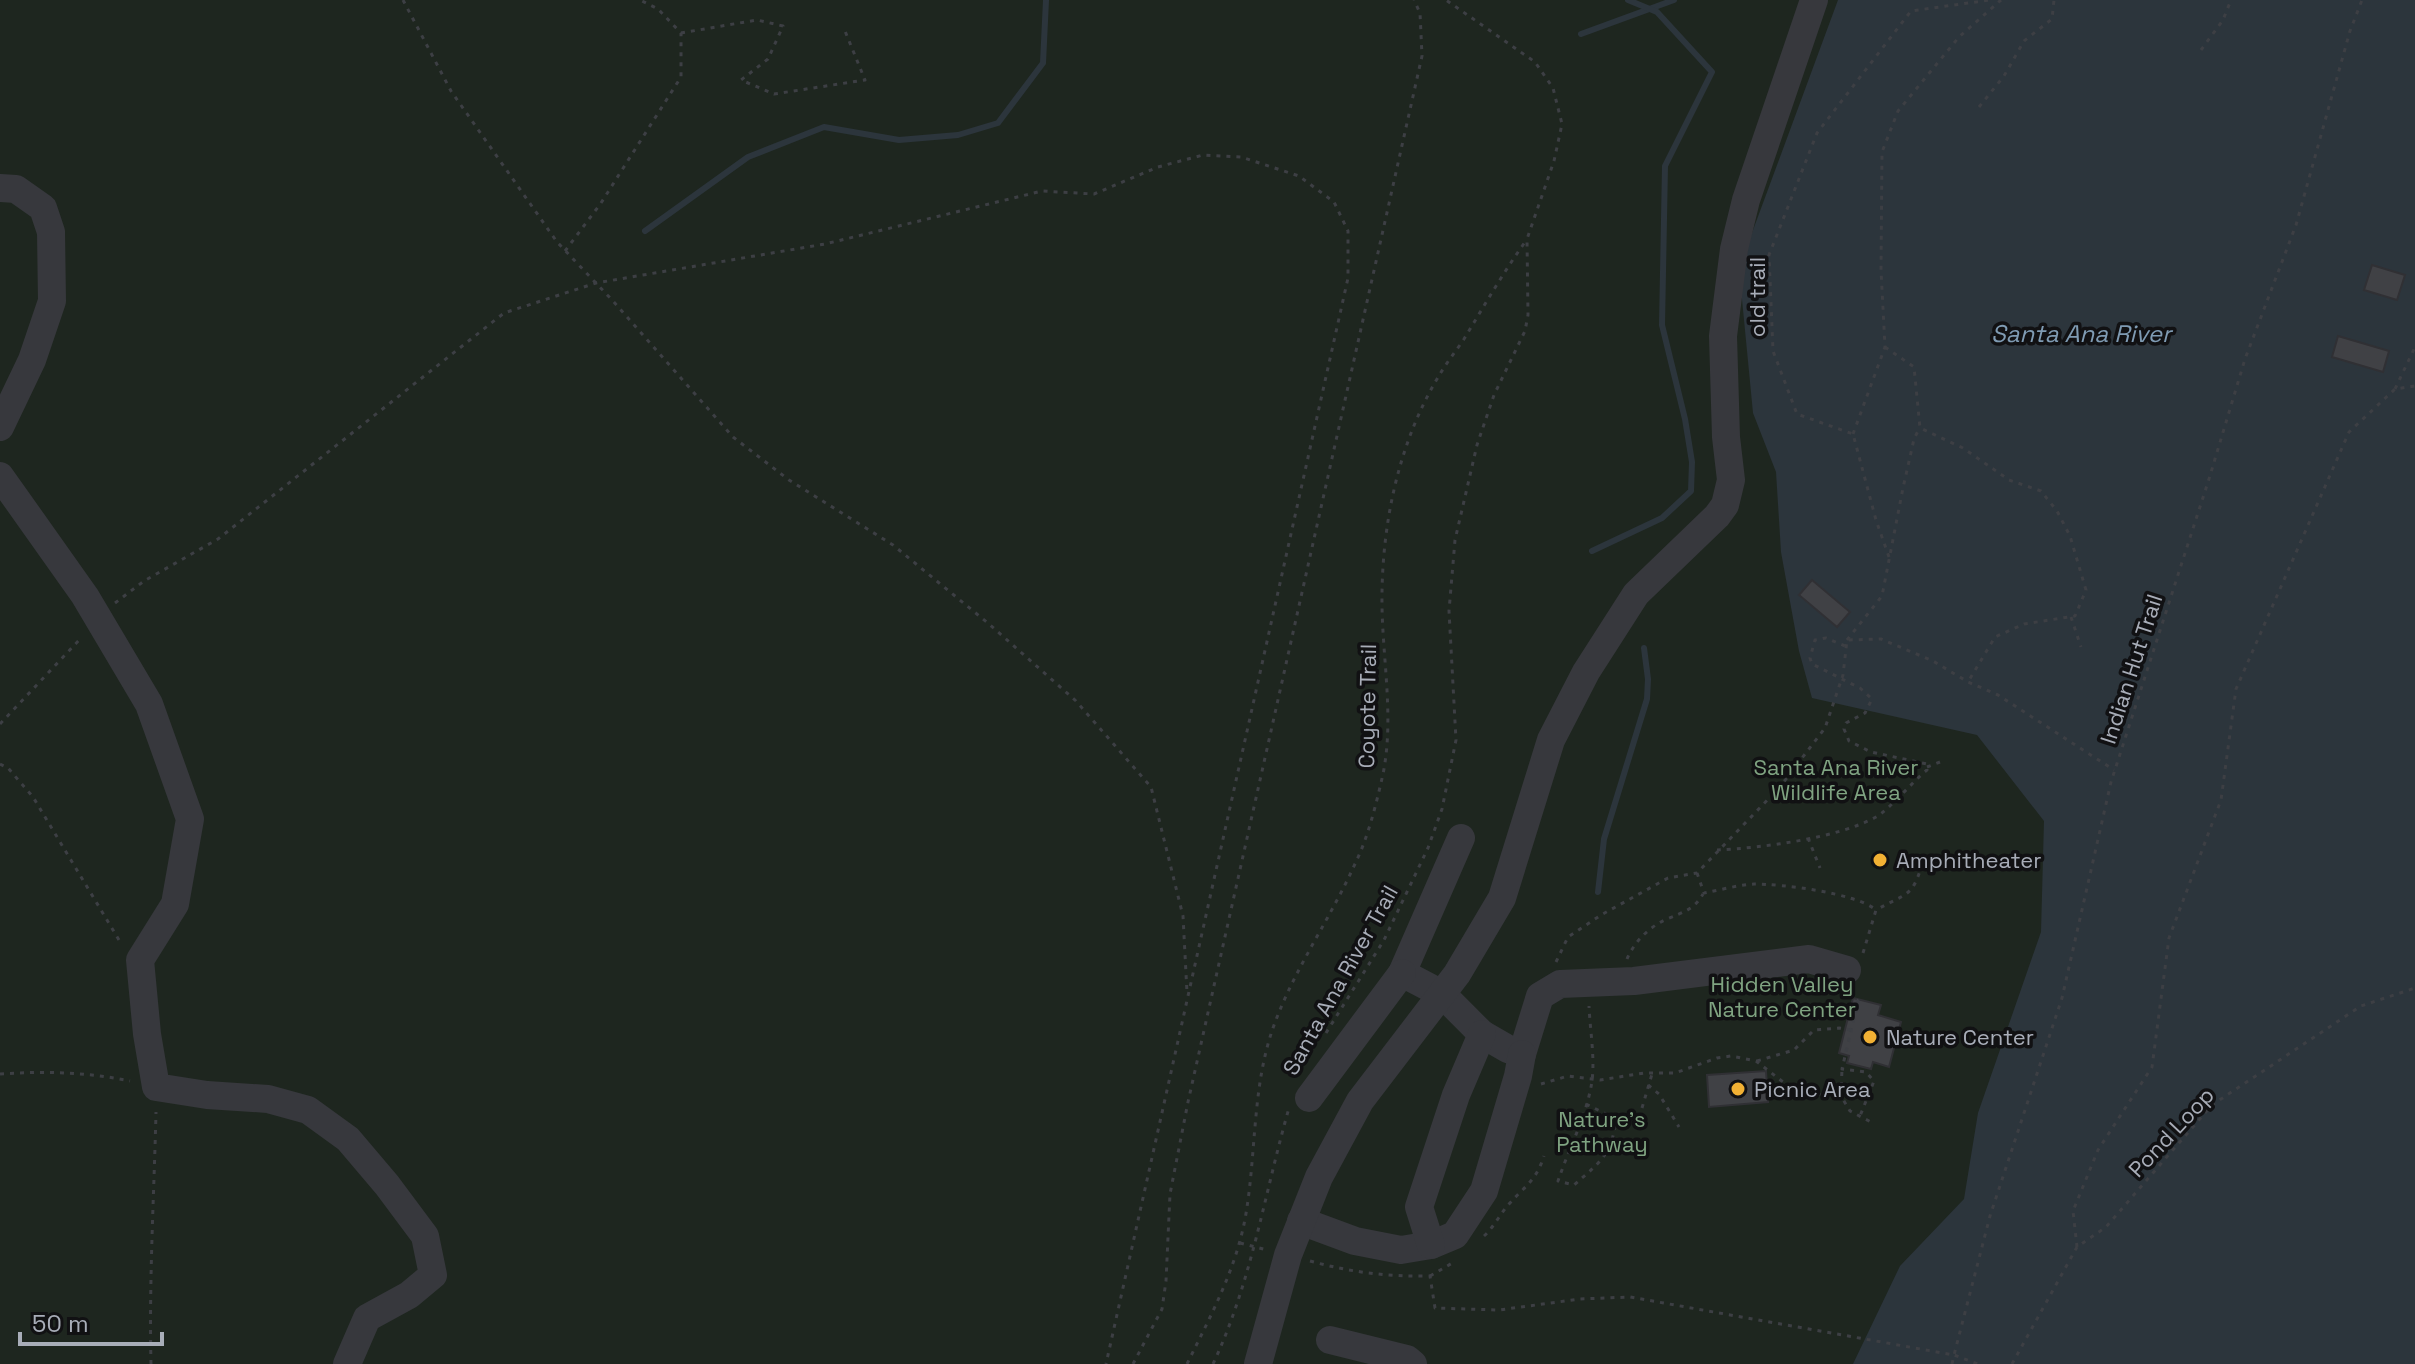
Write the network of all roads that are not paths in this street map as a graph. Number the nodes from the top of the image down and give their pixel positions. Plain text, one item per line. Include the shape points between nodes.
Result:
1 (1814, 0) edge
2 (0, 188) edge
3 (0, 427) edge
4 (0, 476) edge
5 (1461, 838) dead end
6 (1853, 972) road end
7 (1402, 973) junction
8 (1442, 994) junction
9 (1482, 1034) junction
10 (1520, 1065) junction
11 (1299, 1102) road end
12 (1301, 1221) junction
13 (1431, 1245) junction
14 (1330, 1340) dead end
15 (347, 1364) edge
16 (1258, 1364) edge
17 (1413, 1364) edge

1 - 8 lane via 1734,249 1723,336 1731,480 1725,505 1636,594 1586,672 1551,740 1502,898
2 - 3 lane via 16,189 43,208 51,232 52,301 32,360
4 - 15 lane via 85,596 149,704 190,819 175,904 140,960 156,1087 268,1099 308,1110 348,1139 425,1236 433,1275 367,1318
5 - 7 lane
6 - 10 lane via 1809,959 1634,981 1560,984 1540,996
7 - 8 lane
7 - 11 lane
8 - 9 lane
8 - 12 lane via 1360,1101
9 - 10 lane via 1508,1049
9 - 13 lane via 1419,1207
10 - 13 lane via 1484,1191 1455,1235
12 - 13 lane via 1355,1241 1401,1250
12 - 16 lane
14 - 17 lane

